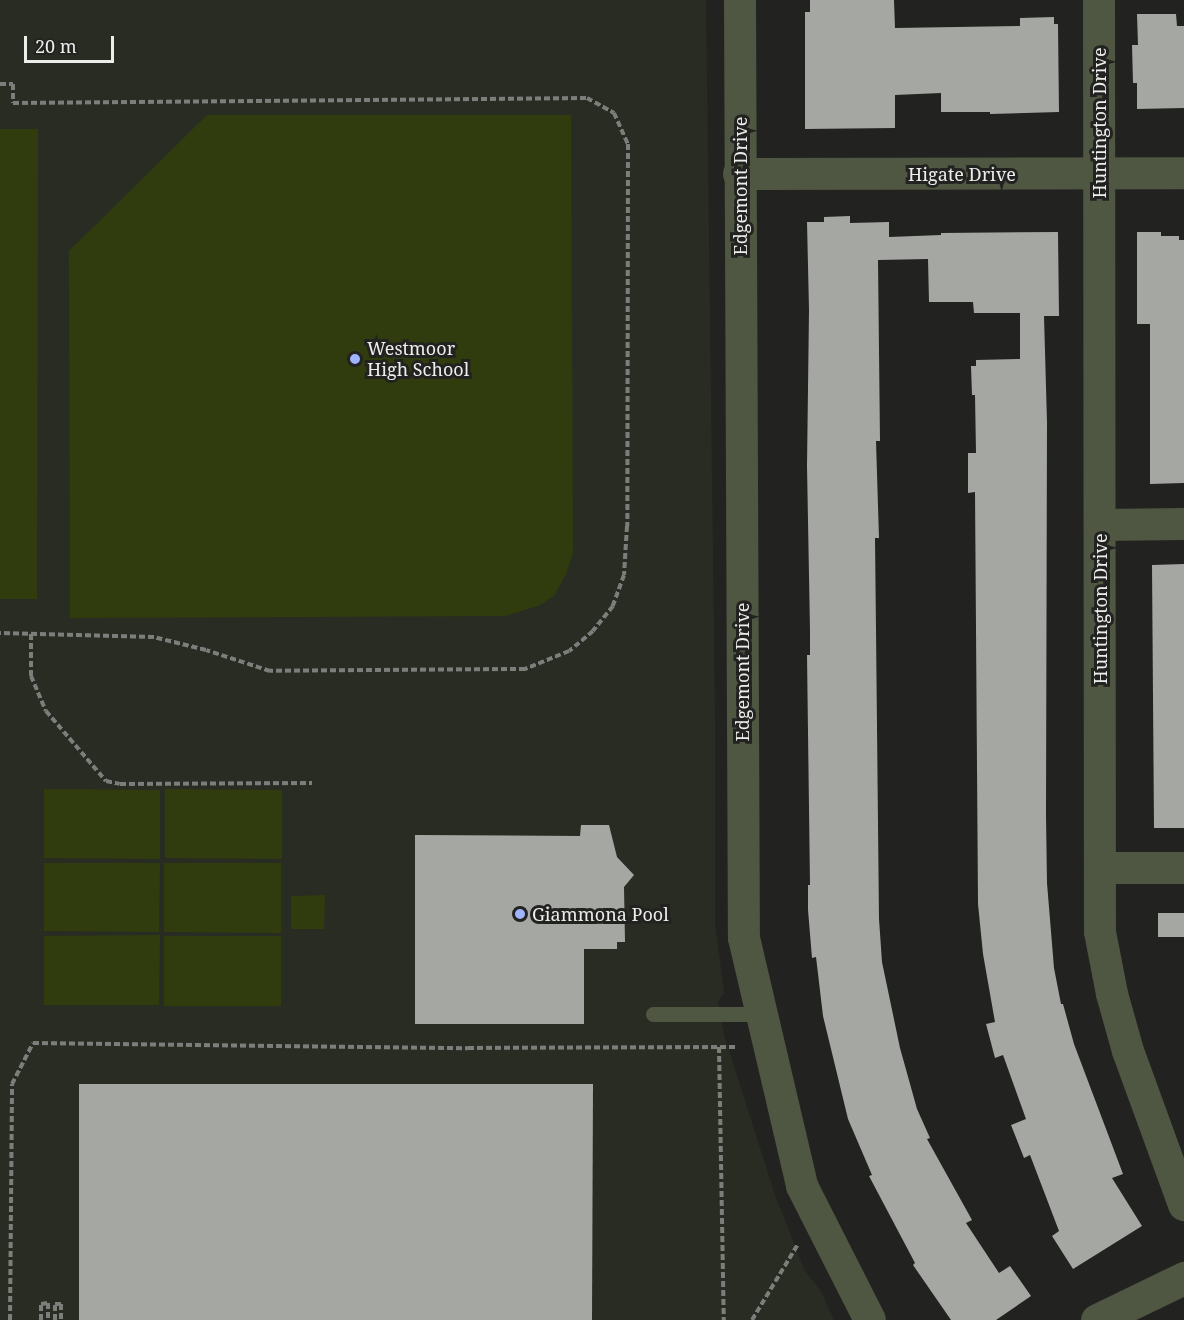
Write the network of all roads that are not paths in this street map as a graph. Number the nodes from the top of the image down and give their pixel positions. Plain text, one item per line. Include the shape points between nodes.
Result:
1 (740, 0) edge
2 (1099, 0) edge
3 (1099, 173) junction
4 (1184, 173) edge
5 (739, 174) junction
6 (1184, 524) edge
7 (1100, 525) junction
8 (1101, 868) junction
9 (1184, 868) edge
10 (653, 1014) dead end
11 (762, 1014) junction
12 (1184, 1205) edge
13 (1184, 1278) edge
14 (870, 1320) edge
15 (1097, 1320) edge

1 - 5 street, Edgemont Drive
2 - 3 street, Huntington Drive
3 - 4 street, Higate Drive
3 - 5 street, Higate Drive
3 - 7 street, Huntington Drive
5 - 11 street, Edgemont Drive via 744,938
6 - 7 street
7 - 8 street, Huntington Drive
8 - 9 street
8 - 12 street, Huntington Drive via 1100,932 1112,994 1128,1051
10 - 11 lane
11 - 14 street, Edgemont Drive via 802,1186
13 - 15 street

